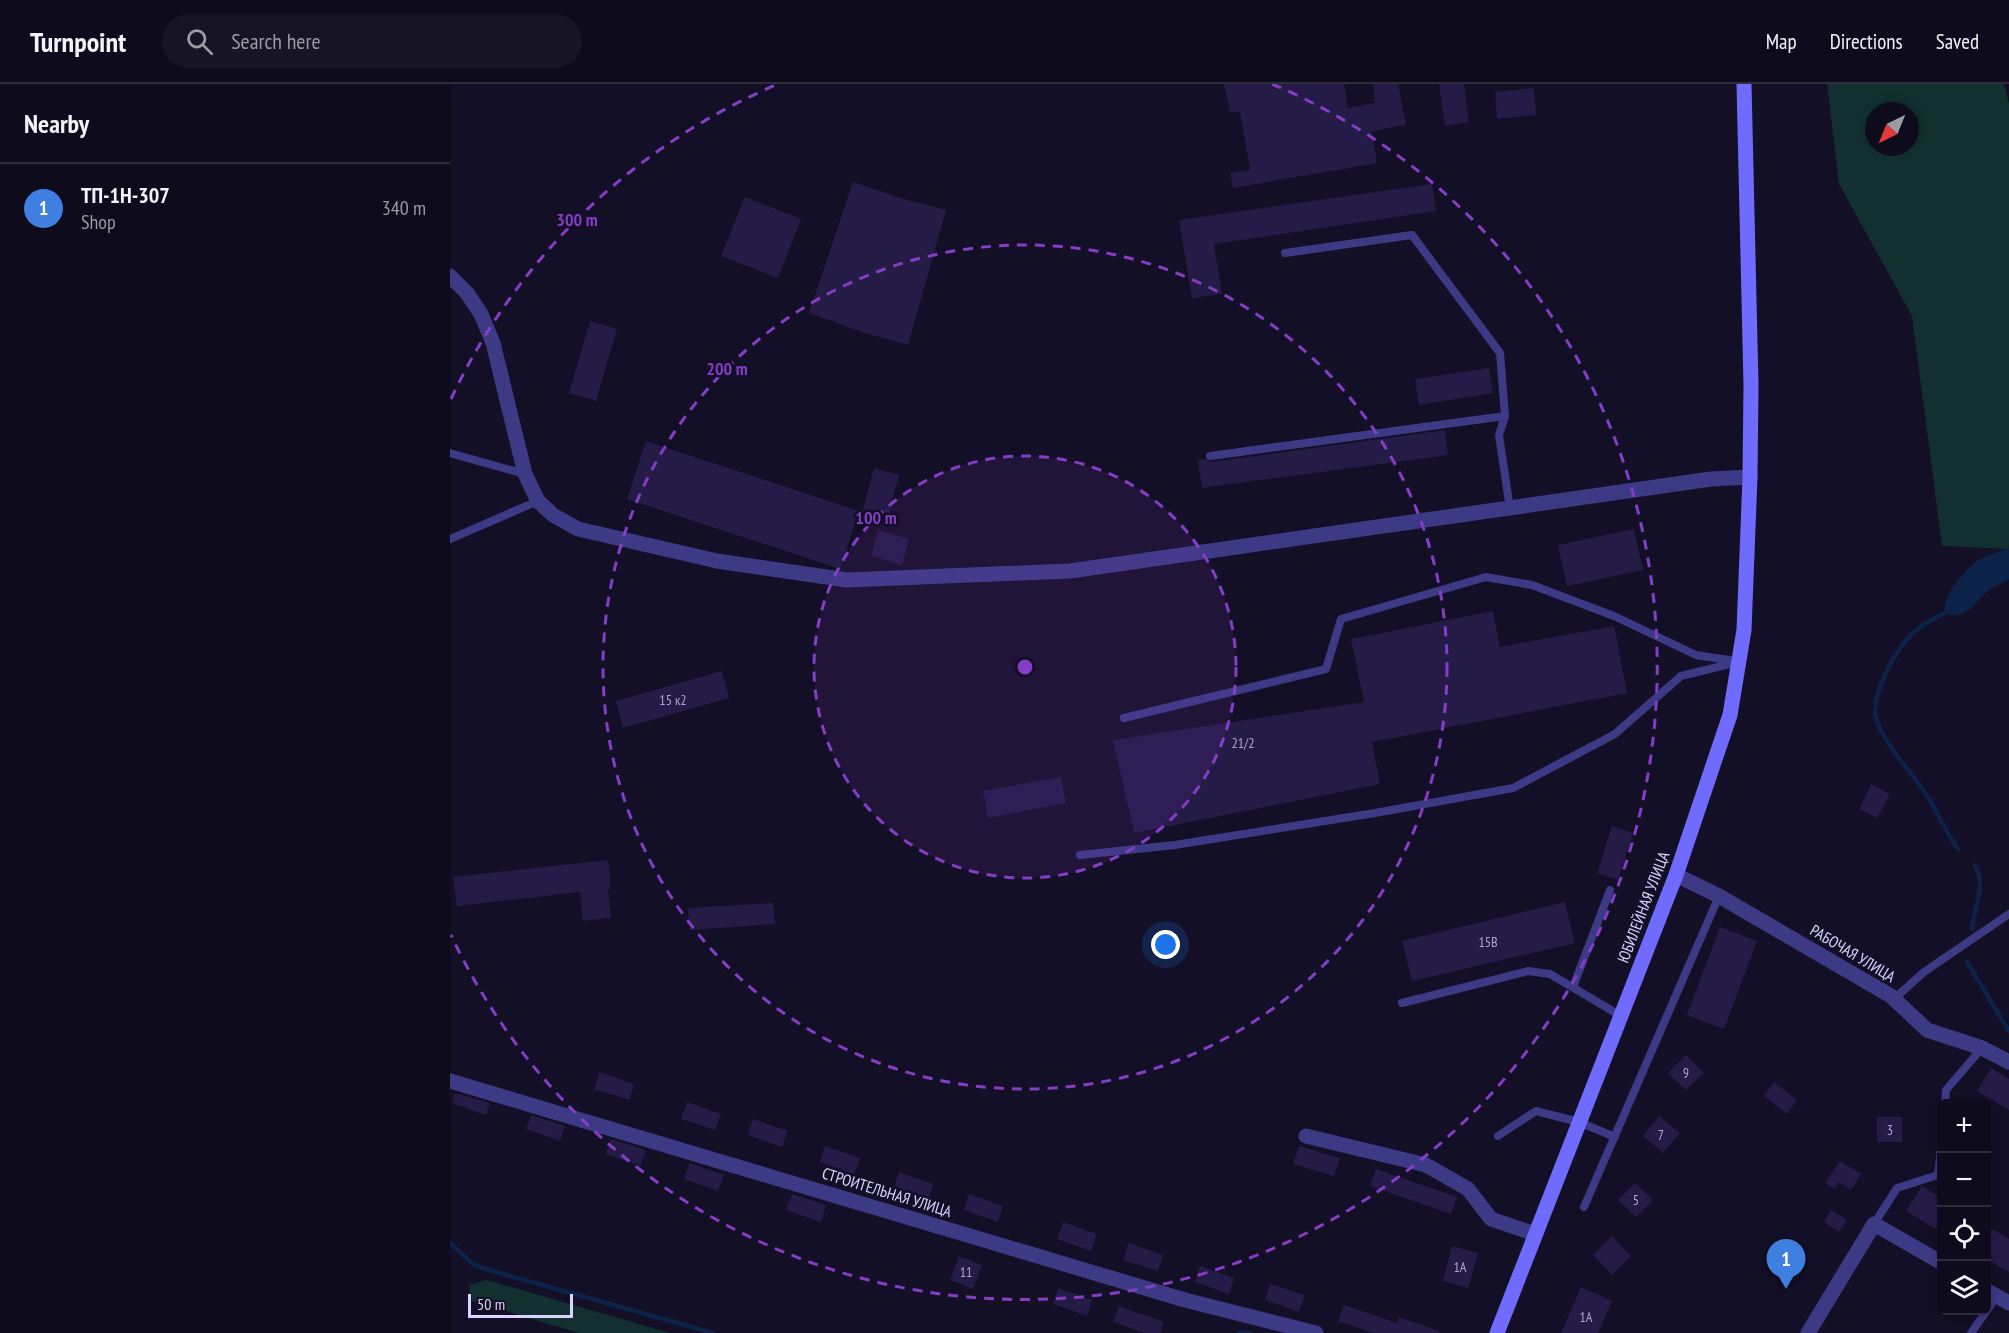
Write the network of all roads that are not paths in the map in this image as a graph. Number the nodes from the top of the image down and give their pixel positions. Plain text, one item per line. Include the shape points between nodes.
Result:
1 (1744, 84) edge
2 (1285, 253) dead end
3 (450, 276) edge
4 (1505, 416) junction
5 (450, 453) edge
6 (1210, 456) dead end
7 (525, 474) junction
8 (1750, 477) junction
9 (538, 501) junction
10 (1510, 509) junction
11 (450, 539) edge
12 (1740, 662) junction
13 (1124, 718) dead end
14 (1080, 855) dead end
15 (1676, 875) junction
16 (1610, 890) dead end
17 (1719, 896) junction
18 (2009, 914) edge
19 (1573, 987) junction
20 (1894, 999) junction
21 (1402, 1004) dead end
22 (1621, 1016) junction
23 (1982, 1048) junction
24 (2009, 1062) edge
25 (450, 1081) edge
26 (1945, 1099) edge
27 (1580, 1122) junction
28 (1306, 1136) dead end
29 (1498, 1136) dead end
30 (1614, 1137) junction
31 (1940, 1153) edge
32 (1584, 1207) dead end
33 (1874, 1224) junction
34 (1535, 1234) junction
35 (1938, 1261) edge
36 (1997, 1296) edge
37 (1316, 1333) edge
38 (1497, 1333) edge
39 (1808, 1333) edge
40 (1971, 1333) edge

1 - 8 main road, ЮБИЛЕЙНАЯ УЛИЦА
2 - 4 lane via 1412,235 1500,353
3 - 7 street via 481,314 493,343
4 - 6 lane
4 - 10 lane via 1499,435
5 - 7 lane
7 - 9 street
8 - 10 street via 1711,479
8 - 12 main road, ЮБИЛЕЙНАЯ УЛИЦА
9 - 10 street via 578,529 717,561 848,580 1070,571
9 - 11 lane
12 - 13 lane via 1696,655 1614,615 1532,585 1486,577 1341,619 1326,669
12 - 14 lane via 1681,676 1615,734 1513,788 1187,843
12 - 15 main road, ЮБИЛЕЙНАЯ УЛИЦА via 1730,715
15 - 17 street, РАБОЧАЯ УЛИЦА
15 - 22 main road, ЮБИЛЕЙНАЯ УЛИЦА
16 - 19 lane
17 - 20 street, РАБОЧАЯ УЛИЦА
17 - 30 lane
18 - 20 lane via 1924,972
19 - 21 lane via 1550,974 1528,971
19 - 22 lane
20 - 23 street, РАБОЧАЯ УЛИЦА via 1927,1030
22 - 27 main road, ЮБИЛЕЙНАЯ УЛИЦА
23 - 24 street, РАБОЧАЯ УЛИЦА
23 - 26 lane via 1946,1090
25 - 37 street, СТРОИТЕЛЬНАЯ УЛИЦА via 1174,1296
27 - 29 lane via 1536,1111
27 - 30 lane
27 - 34 main road, ЮБИЛЕЙНАЯ УЛИЦА
28 - 34 street via 1426,1165 1468,1189 1491,1219
30 - 32 lane
31 - 33 lane via 1938,1175 1897,1188
33 - 35 street
33 - 39 street
34 - 38 main road, ЮБИЛЕЙНАЯ УЛИЦА
36 - 40 lane

